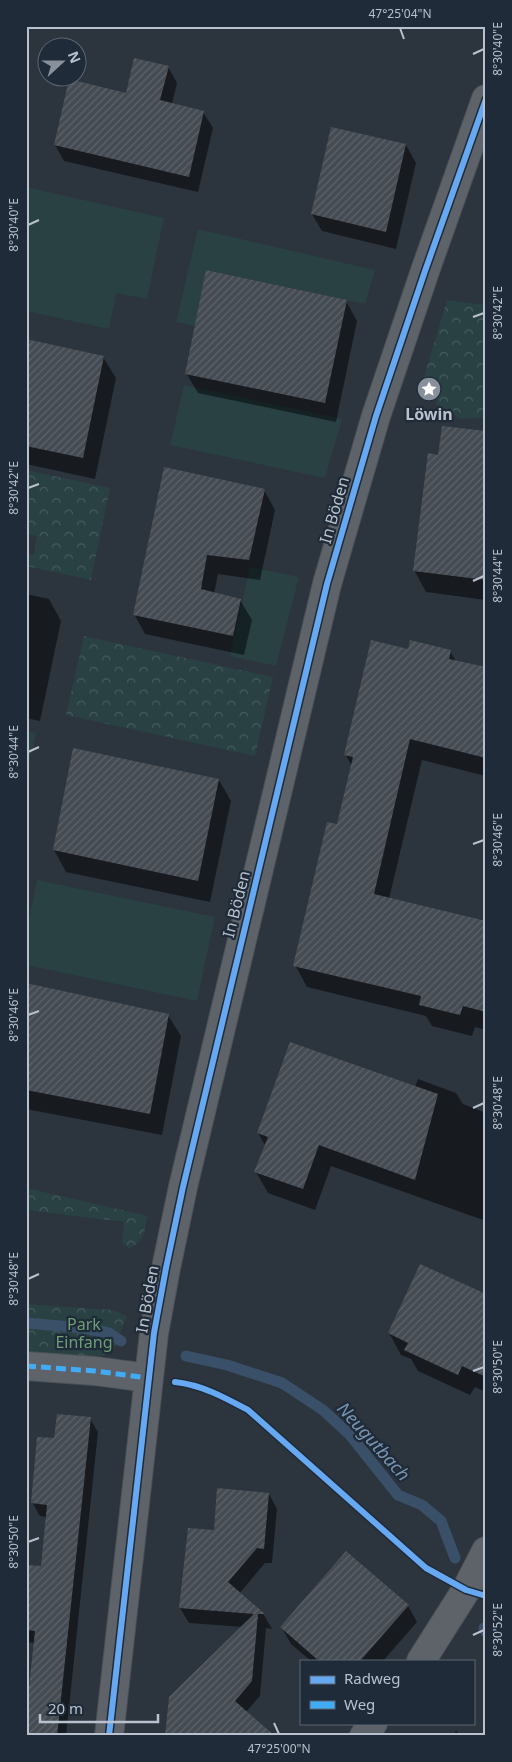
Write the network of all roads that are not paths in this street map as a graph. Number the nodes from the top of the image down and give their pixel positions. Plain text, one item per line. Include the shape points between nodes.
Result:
1 (486, 99) edge
2 (26, 1366) edge
3 (148, 1378) junction
4 (486, 1551) edge
5 (422, 1660) edge
6 (373, 1724) edge
7 (109, 1736) edge
8 (364, 1736) edge

1 - 3 street, In Böden via 376,416 327,584 185,1178
2 - 3 street
3 - 7 street, In Böden
4 - 5 street via 466,1590
6 - 8 street

